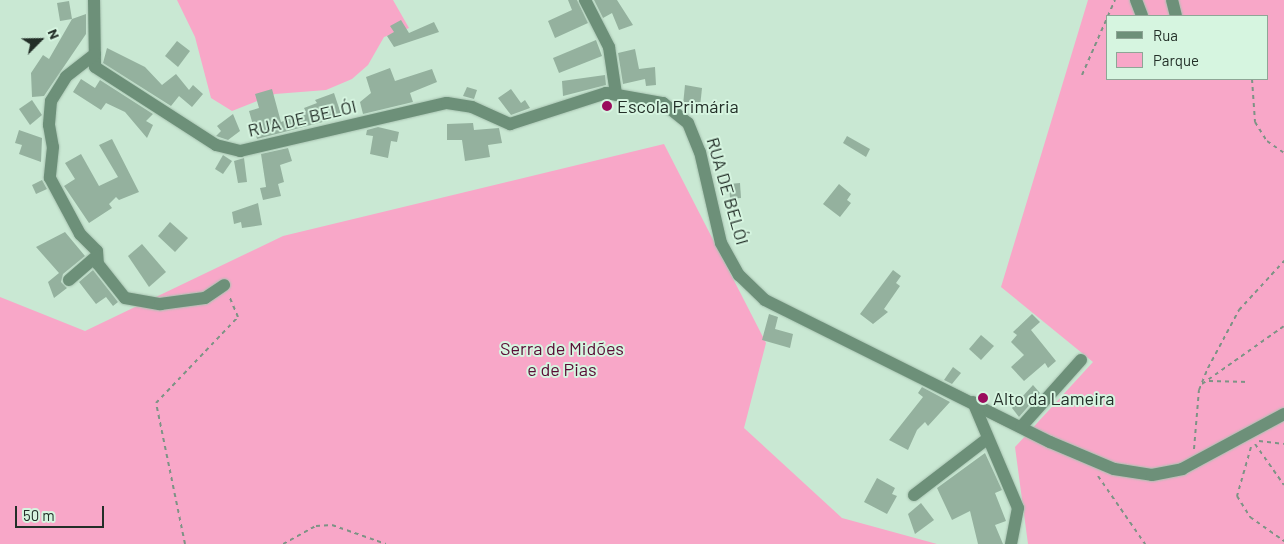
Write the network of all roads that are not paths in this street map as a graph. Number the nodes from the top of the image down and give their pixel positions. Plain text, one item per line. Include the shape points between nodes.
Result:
1 (94, 0) edge
2 (585, 0) edge
3 (1136, 0) edge
4 (1172, 0) edge
5 (1142, 15) edge
6 (1176, 15) edge
7 (95, 54) junction
8 (616, 94) junction
9 (97, 256) junction
10 (69, 280) dead end
11 (224, 285) road end
12 (1081, 360) dead end
13 (973, 402) junction
14 (1284, 414) edge
15 (1021, 426) junction
16 (987, 439) junction
17 (914, 495) dead end
18 (1011, 544) edge

1 - 7 street, RUA DE BELÓI
2 - 8 street via 609,47
3 - 5 street
4 - 6 street
7 - 8 street, RUA DE BELÓI via 95,67 113,81 216,145 240,151 447,103 472,107 510,124 578,101
7 - 9 street via 66,77 51,101 49,125 53,147 50,178 80,234
8 - 13 street, RUA DE BELÓI via 663,102 688,123 700,152 721,243 740,275 765,300
9 - 10 street
9 - 11 street via 98,264 125,298 160,304 178,302 205,298
12 - 15 street
13 - 15 street, RUA DE BELÓI
13 - 16 street
14 - 15 street, RUA DE BELÓI via 1197,460 1152,475 1114,469
16 - 17 street
16 - 18 street via 1004,465 1018,508

